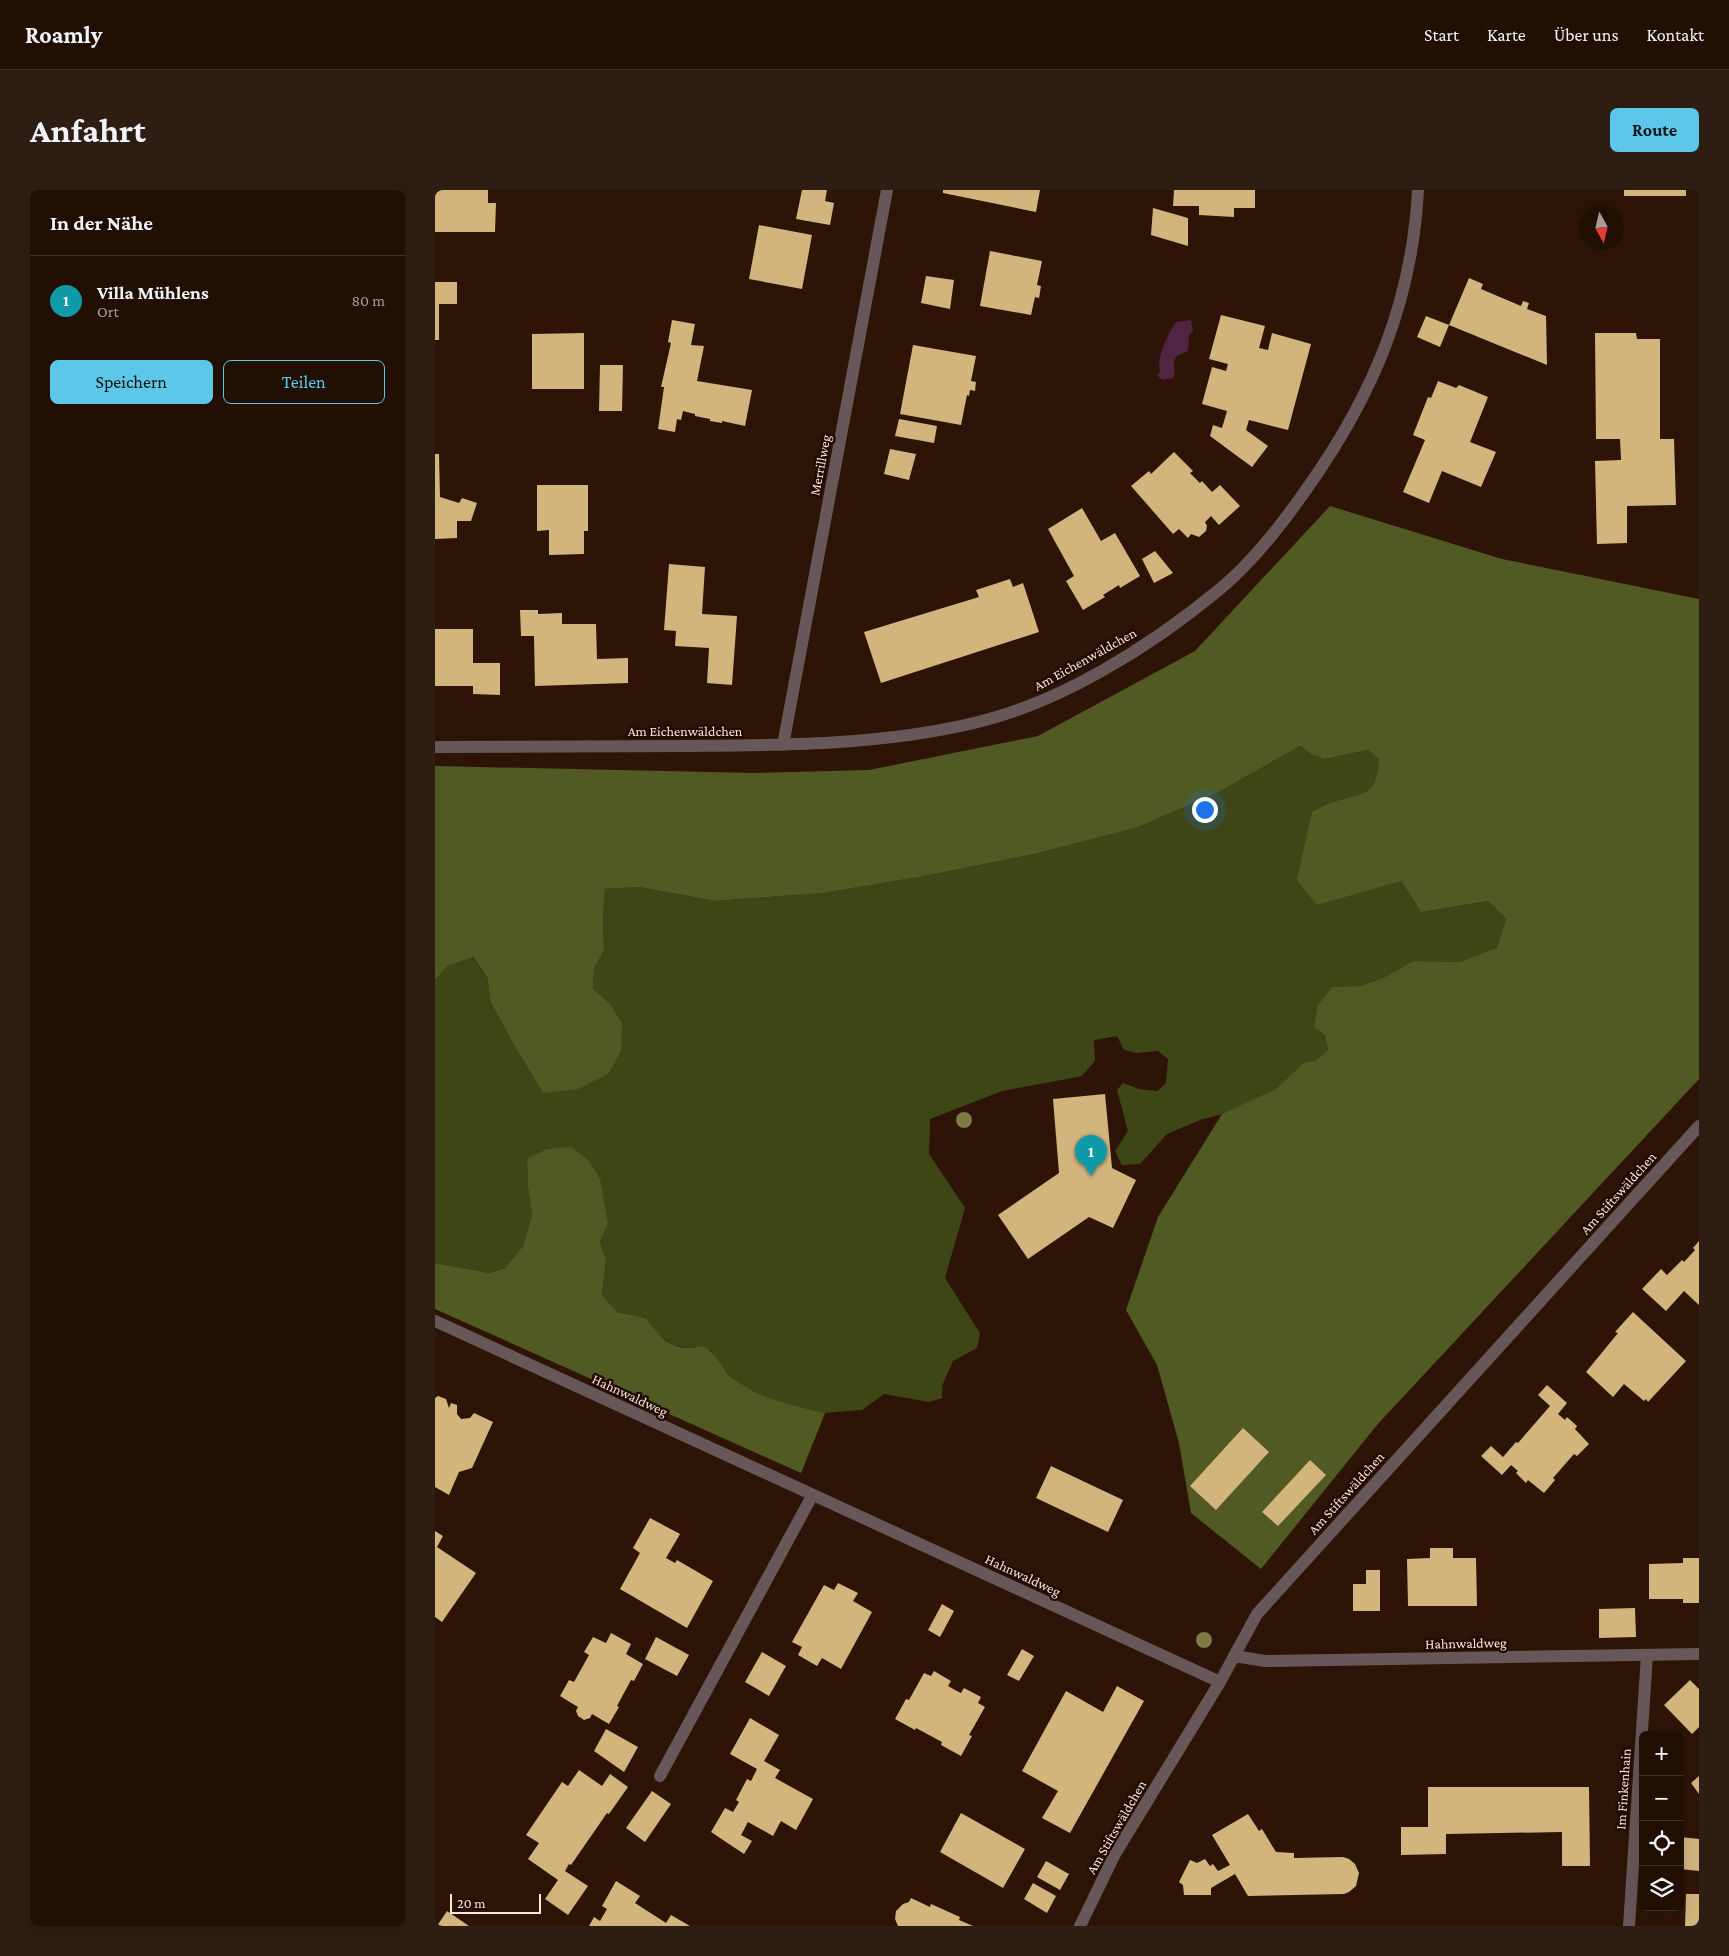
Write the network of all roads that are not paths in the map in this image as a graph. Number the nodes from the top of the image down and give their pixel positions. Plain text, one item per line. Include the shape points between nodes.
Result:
1 (887, 190) edge
2 (1418, 190) edge
3 (783, 745) junction
4 (435, 747) edge
5 (1699, 1126) edge
6 (435, 1321) edge
7 (812, 1496) junction
8 (1647, 1654) junction
9 (1699, 1654) edge
10 (1234, 1656) junction
11 (1221, 1682) junction
12 (660, 1776) dead end
13 (1079, 1926) edge
14 (1629, 1926) edge

1 - 3 street, Merrillweg
2 - 3 street, Am Eichenwäldchen via 1408,273 1390,337 1364,398 1330,457 1296,505 1222,588 1134,652 1050,698 966,725 874,740
3 - 4 street, Am Eichenwäldchen
5 - 10 street, Am Stiftswäldchen via 1257,1614
6 - 7 street, Hahnwaldweg
7 - 11 street, Hahnwaldweg
7 - 12 street
8 - 9 street, Hahnwaldweg
8 - 10 street, Hahnwaldweg via 1265,1661
8 - 14 street, Im Finkenhain
10 - 11 street, Am Stiftswäldchen
11 - 13 street, Am Stiftswäldchen via 1115,1854

